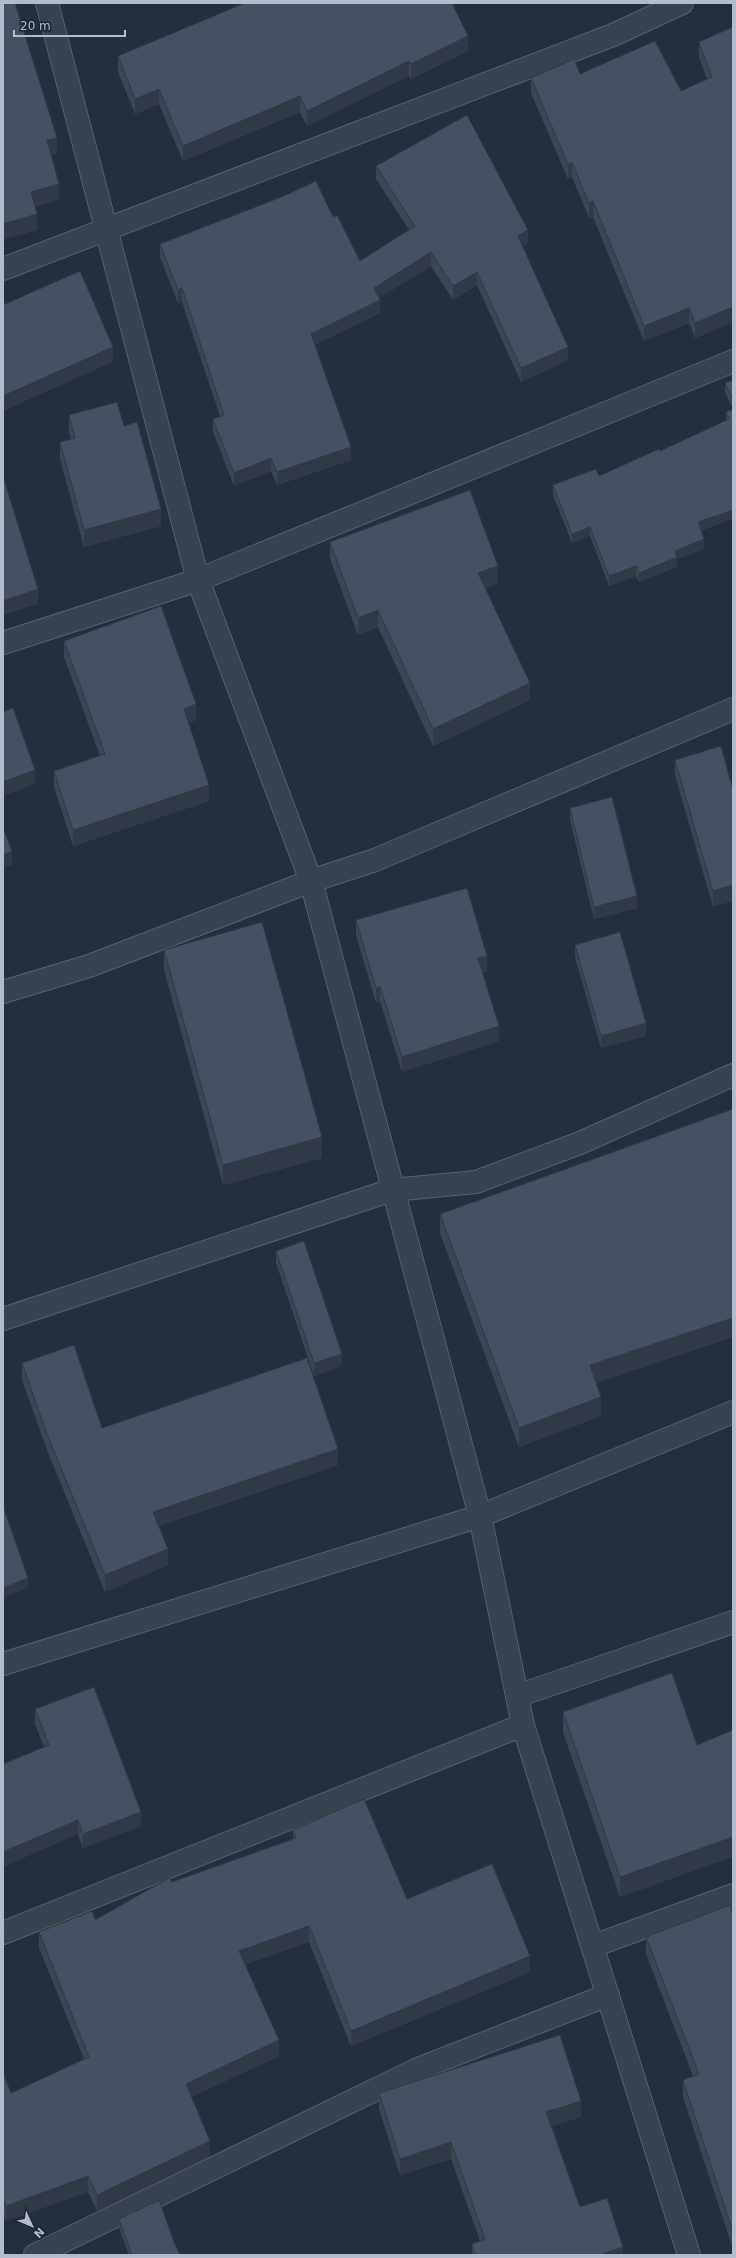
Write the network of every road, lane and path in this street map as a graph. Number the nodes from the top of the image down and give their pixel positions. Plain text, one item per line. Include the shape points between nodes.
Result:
1 (47, 3) edge
2 (682, 3) edge
3 (106, 230) junction
4 (3, 268) edge
5 (733, 361) edge
6 (198, 580) junction
7 (3, 643) edge
8 (733, 709) edge
9 (311, 881) junction
10 (3, 992) edge
11 (733, 1075) edge
12 (392, 1190) junction
13 (3, 1319) edge
14 (733, 1412) edge
15 (480, 1516) junction
16 (733, 1622) edge
17 (3, 1664) edge
18 (517, 1696) junction
19 (522, 1725) junction
20 (733, 1895) edge
21 (3, 1933) edge
22 (593, 1946) junction
23 (608, 1995) junction
24 (35, 2255) edge
25 (689, 2255) edge

1 - 3 street
2 - 3 street via 613,35
3 - 4 street
3 - 6 street
5 - 6 street
6 - 7 street
6 - 9 street
8 - 9 street via 375,860
9 - 10 street via 89,966
9 - 12 street
11 - 12 street via 580,1143 476,1182
12 - 13 street
12 - 15 street
14 - 15 street
15 - 17 street
15 - 18 street
16 - 18 street
18 - 19 street
19 - 21 street
19 - 22 street
20 - 22 street
22 - 23 street
23 - 24 street via 418,2069
23 - 25 street

